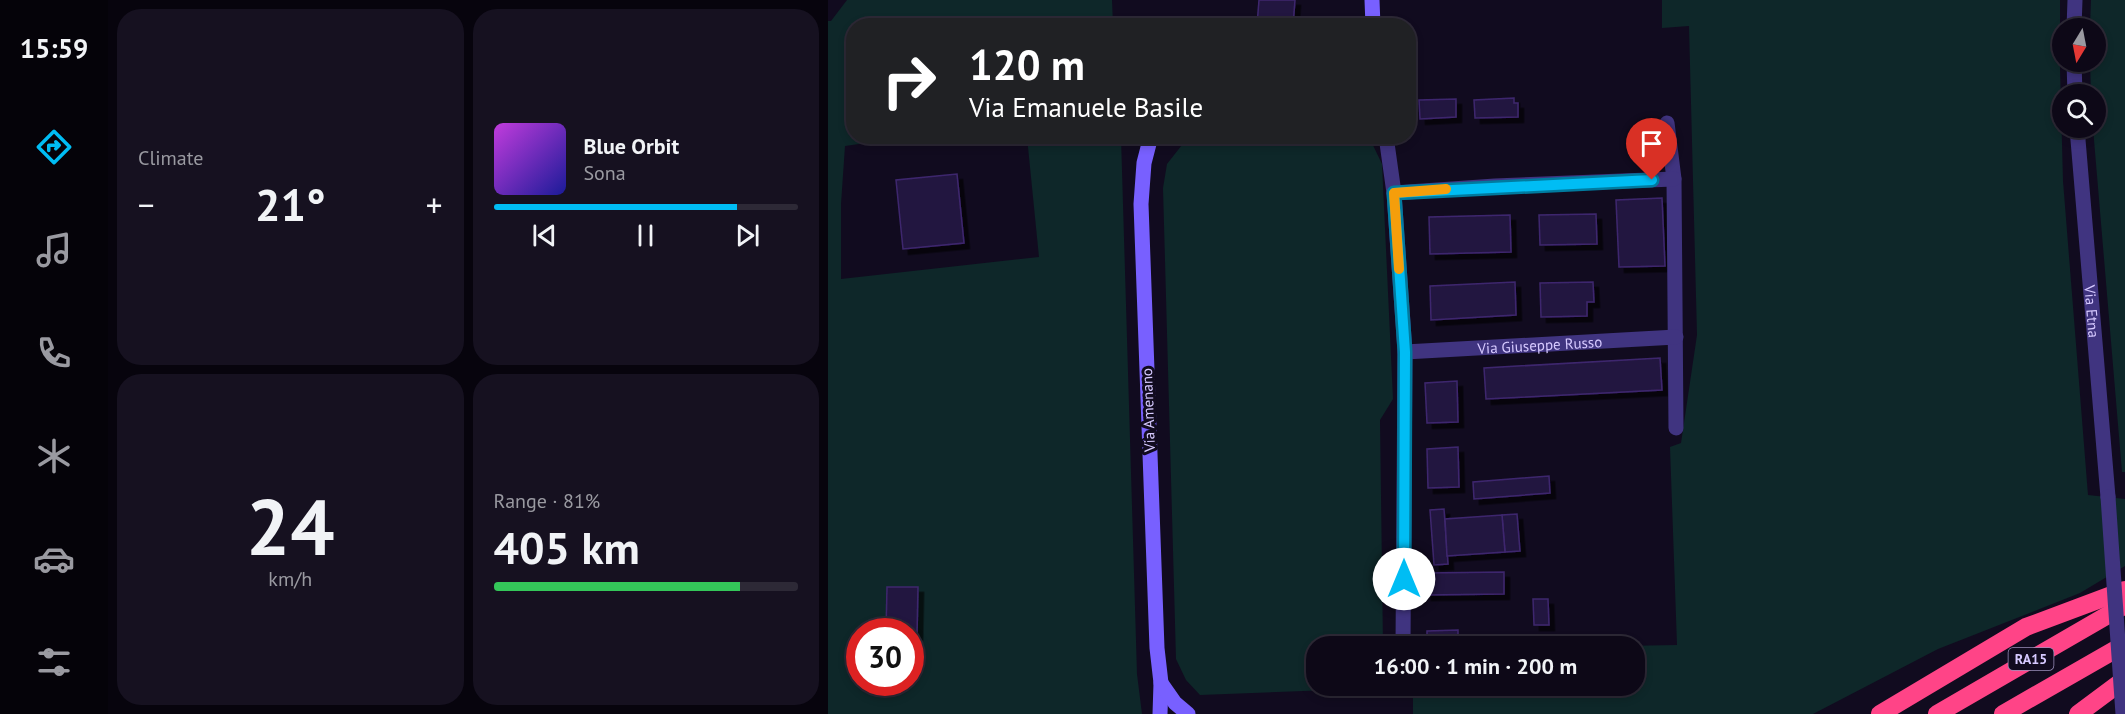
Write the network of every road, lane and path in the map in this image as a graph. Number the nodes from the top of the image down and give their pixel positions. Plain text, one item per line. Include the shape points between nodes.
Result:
1 (1372, 0) edge
2 (2074, 0) edge
3 (1373, 18) edge
4 (2074, 18) edge
5 (1667, 123) dead end
6 (2078, 138) edge
7 (1149, 144) edge
8 (1387, 144) edge
9 (1674, 179) junction
10 (1394, 193) junction
11 (1676, 337) junction
12 (1405, 352) junction
13 (1676, 428) dead end
14 (2125, 590) edge
15 (2125, 605) edge
16 (1403, 636) edge
17 (2125, 644) edge
18 (2125, 679) edge
19 (1161, 683) junction
20 (1160, 714) edge
21 (1188, 714) edge
22 (1880, 714) edge
23 (1937, 714) edge
24 (2003, 714) edge
25 (2078, 714) edge
26 (2123, 714) edge

1 - 3 main road
2 - 4 street
5 - 9 street
6 - 26 street, Via Etna, bridge
7 - 19 main road, Via Amenano via 1141,204
8 - 10 street
9 - 10 street
9 - 11 street
10 - 12 street
11 - 12 street, Via Giuseppe Russo
11 - 13 street
12 - 16 street
14 - 22 highway via 2026,627
15 - 23 highway, RA15
17 - 24 highway, RA15
18 - 25 highway
19 - 20 main road, Via Amenano
19 - 21 main road

